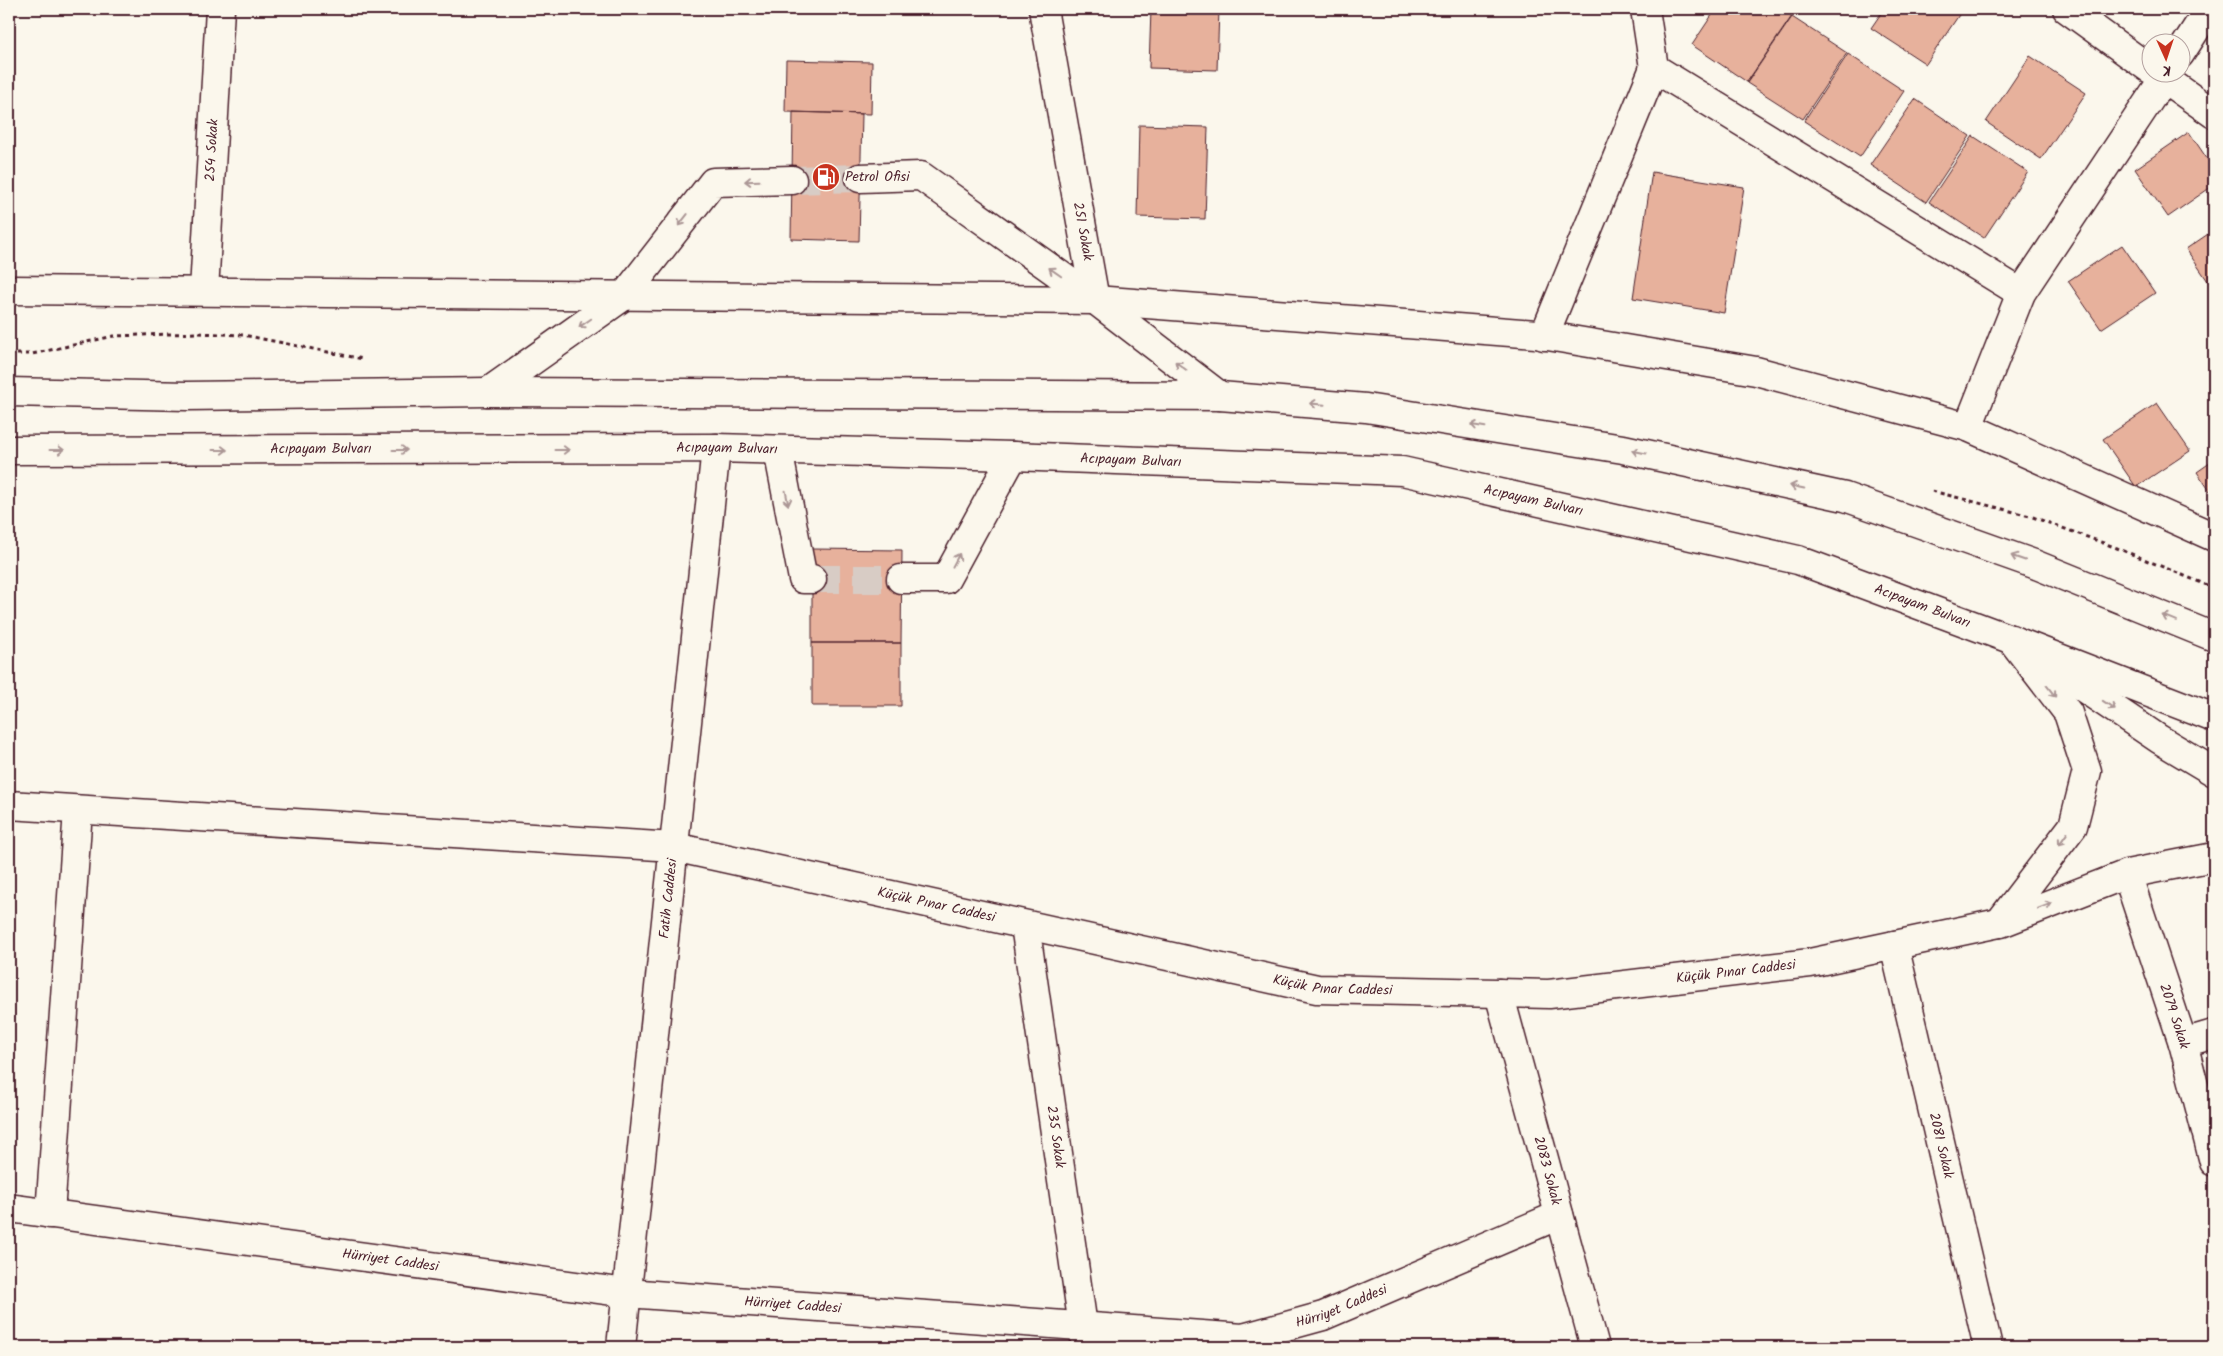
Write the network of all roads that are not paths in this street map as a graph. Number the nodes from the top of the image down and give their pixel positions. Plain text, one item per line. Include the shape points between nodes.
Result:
1 (220, 9) edge
2 (1042, 9) edge
3 (1645, 9) edge
4 (2067, 9) edge
5 (2209, 9) edge
6 (2190, 38) edge
7 (2140, 59) edge
8 (1654, 68) junction
9 (2154, 82) edge
10 (2172, 82) edge
11 (2214, 114) edge
12 (860, 178) tunnel mouth
13 (792, 180) tunnel mouth
14 (9, 290) edge
15 (204, 291) junction
16 (2021, 293) junction
17 (625, 295) junction
18 (1095, 300) junction
19 (1544, 336) junction
20 (9, 392) edge
21 (488, 392) junction
22 (1220, 396) junction
23 (1968, 426) junction
24 (716, 448) junction
25 (9, 450) edge
26 (778, 450) junction
27 (1013, 456) junction
28 (2214, 537) edge
29 (812, 579) dead end
30 (901, 579) tunnel mouth
31 (2214, 637) edge
32 (2010, 639) junction
33 (2214, 718) edge
34 (2214, 772) edge
35 (9, 805) edge
36 (78, 810) junction
37 (674, 847) junction
38 (2214, 857) edge
39 (2127, 874) junction
40 (1999, 923) junction
41 (1025, 925) junction
42 (1894, 945) junction
43 (1498, 993) junction
44 (2214, 1034) edge
45 (2183, 1043) junction
46 (2214, 1162) edge
47 (9, 1208) edge
48 (50, 1214) junction
49 (1559, 1215) junction
50 (627, 1293) junction
51 (1085, 1337) edge
52 (621, 1347) edge
53 (1595, 1347) edge
54 (1988, 1347) edge

1 - 15 street, 254 Sokak
2 - 18 street, 251 Sokak
3 - 8 street
4 - 7 street
5 - 6 street
8 - 16 street
8 - 19 street
9 - 16 street
10 - 11 street
18 -> 12 street via 921,176
13 -> 17 street via 713,182
14 - 15 street
15 - 17 street
16 - 23 street
17 - 18 street
17 -> 21 street
18 - 19 street
22 -> 18 street
19 - 23 street via 1756,371
20 - 21 street via 197,396
21 - 22 street
31 -> 22 street via 2034,564 1845,497 1613,447 1366,408
23 - 28 street
25 -> 24 street, Acıpayam Bulvarı
24 - 26 street, Acıpayam Bulvarı
24 - 37 street, Fatih Caddesi
26 - 27 street, Acıpayam Bulvarı
26 -> 29 street via 803,579
30 -> 27 street via 946,579
27 - 32 street, Acıpayam Bulvarı via 1402,471 1798,560
32 - 33 street, Acıpayam Bulvarı
32 -> 34 street
32 -> 40 street via 2068,713 2087,771 2073,826
35 - 36 street, Küçük Pınar Caddesi
36 - 37 street, Küçük Pınar Caddesi
36 - 48 street
37 - 41 street, Küçük Pınar Caddesi
37 - 50 street, Fatih Caddesi
38 - 39 street, Küçük Pınar Caddesi
40 -> 39 street, Küçük Pınar Caddesi
39 - 45 street, 2079 Sokak
40 - 42 street, Küçük Pınar Caddesi
41 - 43 street, Küçük Pınar Caddesi via 1317,989
41 - 51 street, 235 Sokak
42 - 43 street, Küçük Pınar Caddesi via 1810,963 1549,994
42 - 54 street, 2081 Sokak
43 - 49 street, 2083 Sokak
44 - 45 street
45 - 46 street, 2079 Sokak
47 - 48 street, Hürriyet Caddesi
48 - 50 street, Hürriyet Caddesi
49 - 51 street, Hürriyet Caddesi via 1323,1316 1243,1338
49 - 53 street, 2083 Sokak
50 - 51 street, Hürriyet Caddesi
50 - 52 street, Fatih Caddesi

